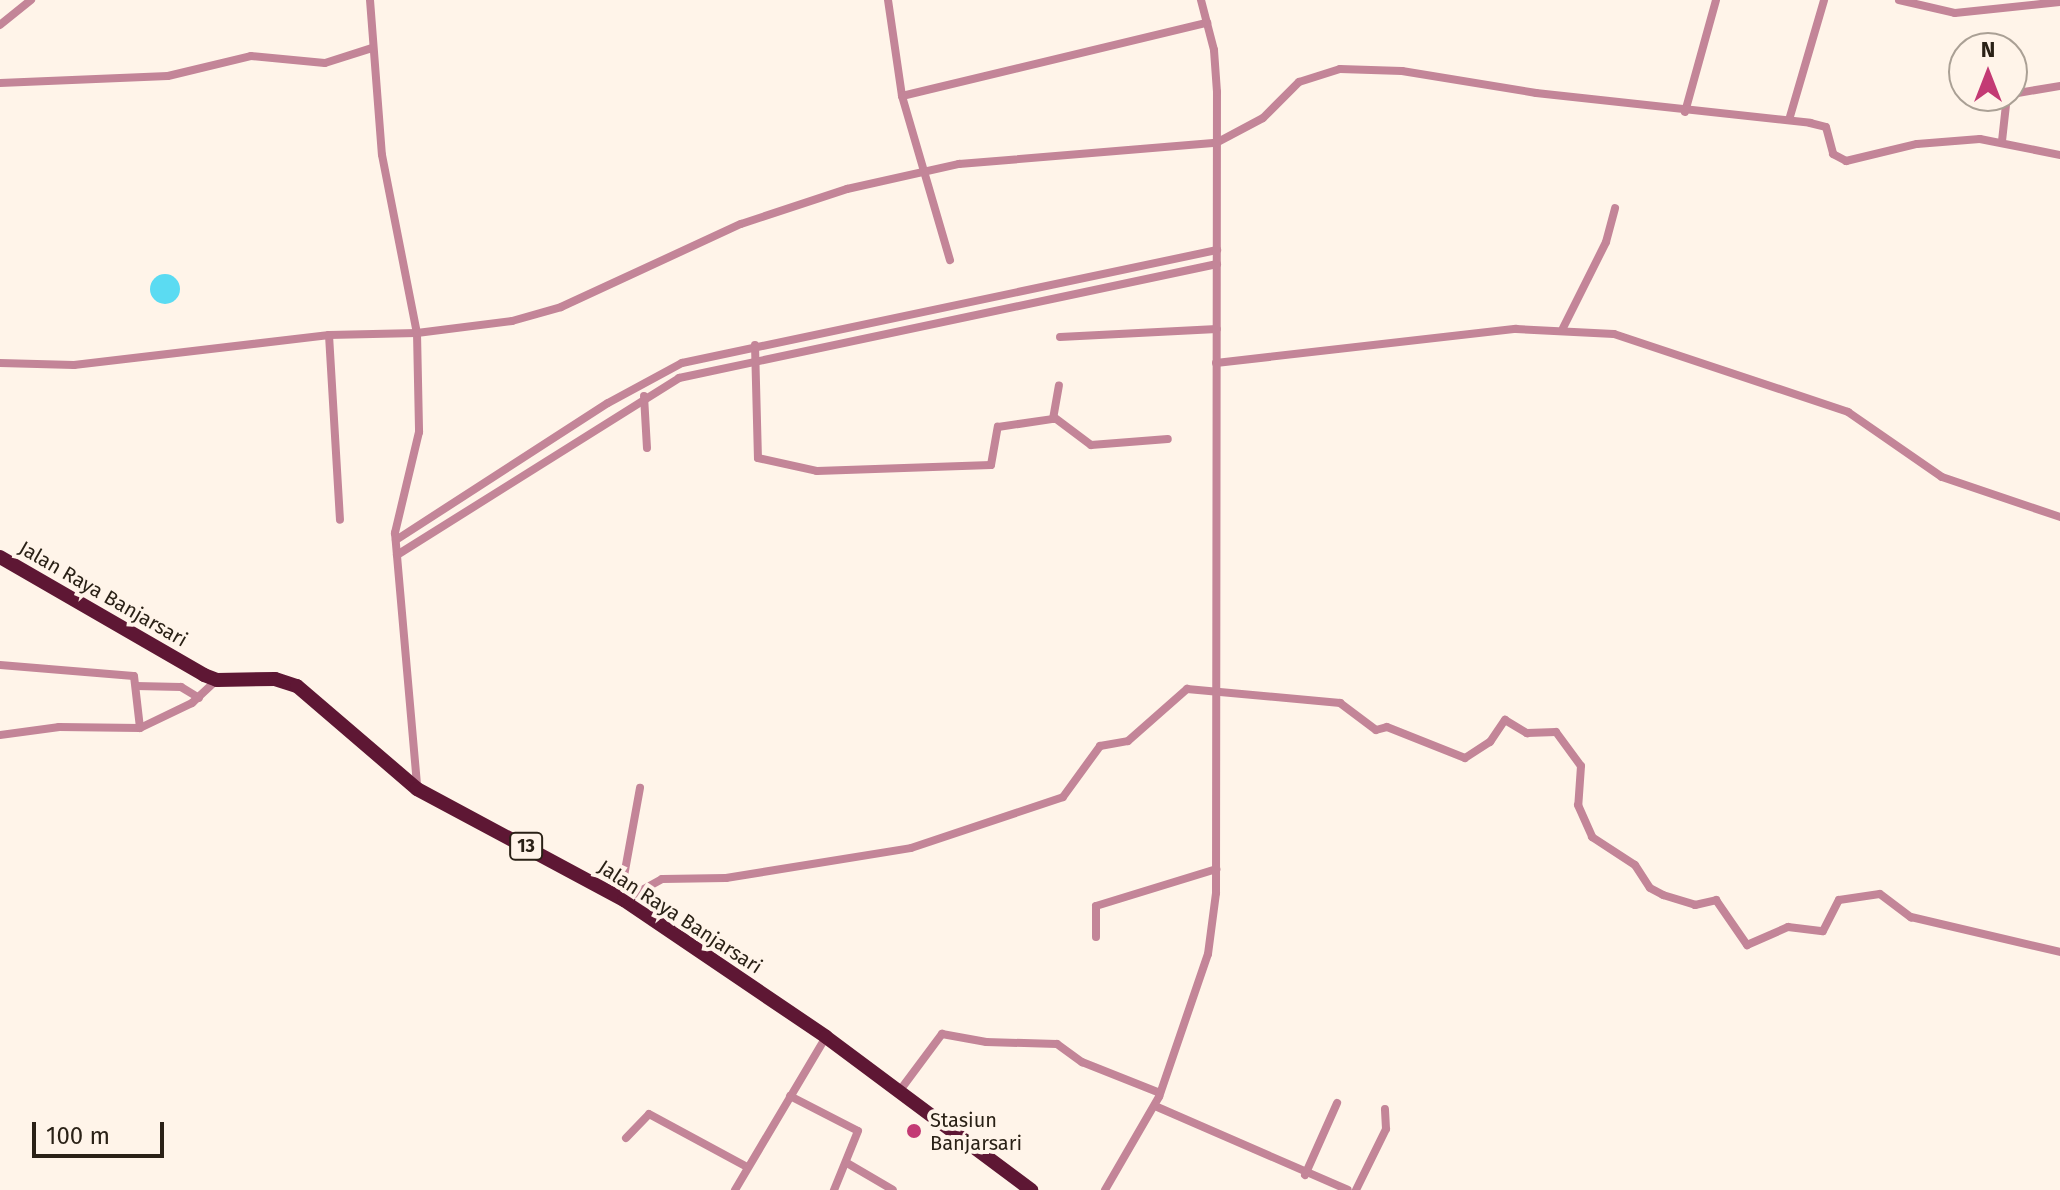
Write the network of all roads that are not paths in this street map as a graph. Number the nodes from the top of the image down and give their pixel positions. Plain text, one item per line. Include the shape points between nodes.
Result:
1 (31, 0) edge
2 (370, 0) edge
3 (888, 0) edge
4 (1201, 0) edge
5 (1716, 0) edge
6 (1824, 0) edge
7 (1899, 0) edge
8 (2060, 2) edge
9 (1207, 23) junction
10 (0, 25) edge
11 (372, 48) junction
12 (0, 83) edge
13 (2060, 86) edge
14 (2028, 94) edge
15 (902, 96) junction
16 (1685, 112) junction
17 (2006, 112) edge
18 (1789, 120) junction
19 (2002, 141) junction
20 (1216, 143) junction
21 (2060, 155) edge
22 (928, 170) junction
23 (1615, 208) dead end
24 (1217, 250) junction
25 (950, 260) dead end
26 (1217, 264) junction
27 (1091, 284) junction
28 (958, 311) junction
29 (1563, 328) junction
30 (1217, 329) junction
31 (417, 333) junction
32 (329, 335) junction
33 (836, 336) junction
34 (1060, 337) dead end
35 (756, 352) junction
36 (715, 362) junction
37 (0, 363) edge
38 (1216, 363) junction
39 (655, 382) junction
40 (1059, 386) dead end
41 (644, 396) junction
42 (1055, 418) junction
43 (577, 431) junction
44 (1168, 439) dead end
45 (647, 448) dead end
46 (2060, 517) edge
47 (340, 520) dead end
48 (397, 547) junction
49 (0, 557) edge
50 (0, 665) edge
51 (217, 680) junction
52 (136, 682) junction
53 (1218, 692) junction
54 (199, 698) junction
55 (140, 728) junction
56 (0, 735) edge
57 (640, 788) dead end
58 (417, 789) junction
59 (1216, 869) junction
60 (622, 899) junction
61 (1096, 937) dead end
62 (2060, 952) edge
63 (826, 1037) junction
64 (898, 1093) junction
65 (1160, 1093) junction
66 (790, 1096) junction
67 (1337, 1103) dead end
68 (1155, 1106) junction
69 (1385, 1109) dead end
70 (626, 1138) dead end
71 (847, 1162) junction
72 (747, 1167) junction
73 (1305, 1175) junction
74 (735, 1190) edge
75 (834, 1190) edge
76 (893, 1190) edge
77 (1031, 1190) edge
78 (1105, 1190) edge
79 (1348, 1190) edge
80 (1356, 1190) edge

1 - 10 street
2 - 11 street
3 - 15 street
4 - 9 street
5 - 16 street
6 - 18 street
7 - 8 street via 1955,13
9 - 15 street
9 - 20 street via 1216,78
11 - 12 street via 325,63 251,56 168,76 86,78 59,85
11 - 31 street via 382,155
13 - 14 street
15 - 22 street
16 - 18 street
16 - 20 street via 1402,71 1348,68 1299,82 1263,118
17 - 19 street
18 - 19 street via 1830,132 1833,154 1846,161 1917,144
19 - 21 street
20 - 22 street
20 - 24 street
22 - 25 street
22 - 31 street via 847,189 741,224 561,307 512,321
23 - 29 street via 1606,242
24 - 26 street
24 - 27 street
26 - 27 street
26 - 30 street
27 - 28 street
27 - 28 street
28 - 33 street
28 - 33 street
29 - 38 street
29 - 46 street via 1644,341 1812,398 1873,425 1942,477
30 - 34 street
30 - 38 street
31 - 32 street
31 - 48 street via 418,440 397,516
32 - 37 street via 74,365
32 - 47 street
33 - 35 street
33 - 35 street
35 - 36 street
35 - 36 street
35 - 42 street via 757,454 764,462 822,472 991,465 998,427
36 - 39 street
36 - 39 street
38 - 53 street
39 - 41 street
39 - 43 street
40 - 42 street
41 - 43 street
41 - 45 street
42 - 44 street via 1091,445
43 - 48 street
43 - 48 street
48 - 58 street
49 - 51 highway, Jalan Raya Banjarsari
50 - 52 street
51 - 54 street
51 - 58 highway, Jalan Raya Banjarsari / 13 via 275,679 297,686
52 - 54 street via 181,687
52 - 55 street
53 - 59 street
53 - 60 street via 1187,689 1128,741 1100,746 1063,797 911,848 726,878 662,879
53 - 62 street via 1340,703 1376,730 1387,727 1465,758 1490,742 1505,720 1527,733 1556,732 1581,766 1578,805 1592,837 1635,865 1650,888 1663,895 1695,905 1716,900 1747,945 1788,927 1823,931 1839,900 1880,894 1911,917
54 - 55 street
55 - 56 street via 59,727
57 - 60 street
58 - 60 highway, Jalan Raya Banjarsari / 13
59 - 61 street via 1096,906
59 - 65 street via 1208,954
60 - 63 highway, Jalan Raya Banjarsari / 13
63 - 64 highway, Jalan Raya Banjarsari / 13
63 - 66 street
64 - 65 street via 942,1034 986,1042 1057,1044 1082,1062
64 - 77 highway, Jalan Raya Banjarsari / 13
65 - 68 street
66 - 71 street via 855,1128
66 - 72 street
67 - 73 street
68 - 73 street
68 - 78 street
69 - 80 street via 1386,1129
70 - 72 street via 649,1114
71 - 75 street
71 - 76 street
72 - 74 street
73 - 79 street

